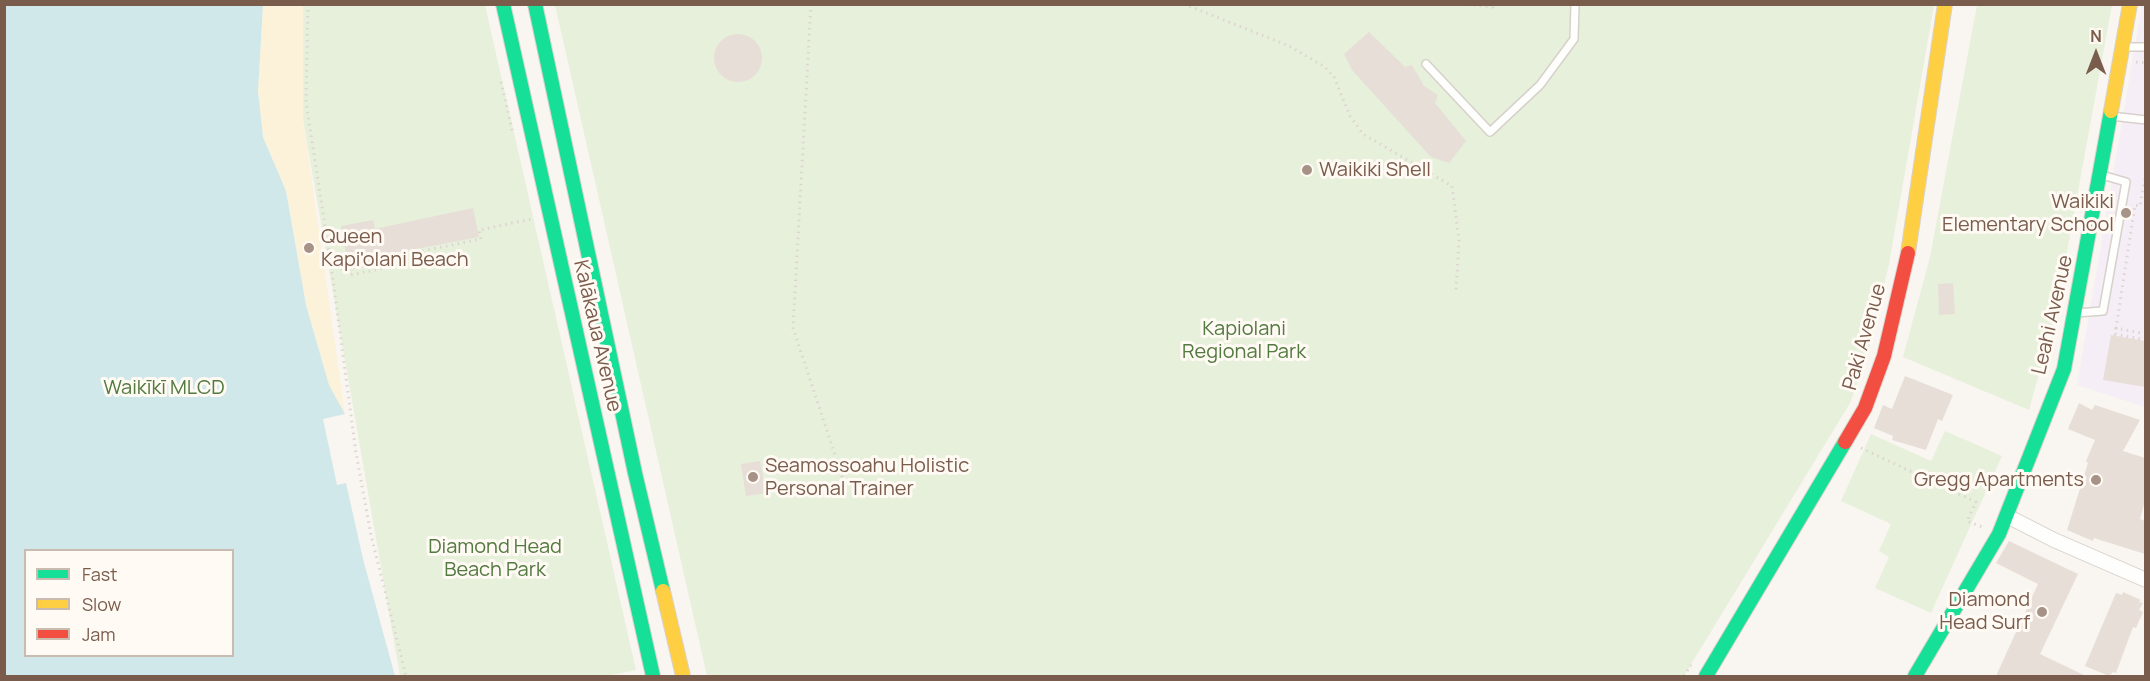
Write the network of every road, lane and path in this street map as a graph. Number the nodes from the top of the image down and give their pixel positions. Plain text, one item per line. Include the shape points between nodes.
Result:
1 (308, 4) edge
2 (503, 4) edge
3 (535, 4) edge
4 (811, 4) edge
5 (1184, 4) edge
6 (1462, 4) edge
7 (1494, 4) edge
8 (1575, 4) edge
9 (1945, 4) edge
10 (2130, 4) edge
11 (2123, 46) junction
12 (2145, 47) edge
13 (2136, 62) dead end
14 (2145, 63) edge
15 (1426, 64) dead end
16 (2111, 116) junction
17 (2145, 120) edge
18 (2145, 173) edge
19 (2101, 175) junction
20 (532, 219) dead end
21 (332, 265) junction
22 (1456, 290) dead end
23 (2076, 313) junction
24 (2116, 328) junction
25 (2145, 334) edge
26 (2145, 339) edge
27 (1846, 441) junction
28 (844, 482) dead end
29 (2007, 516) junction
30 (1989, 530) dead end
31 (2145, 580) edge
32 (1696, 656) dead end
33 (406, 676) edge
34 (653, 676) edge
35 (683, 676) edge
36 (1684, 676) edge
37 (1706, 676) edge
38 (1915, 676) edge

1 - 21 path via 306,102
2 - 34 street, Kalākaua Avenue via 596,401
3 - 35 street, Kalākaua Avenue via 614,397
4 - 28 path via 793,327
5 - 22 path via 1289,46 1325,67 1334,76 1350,116 1363,134 1452,186 1459,240
6 - 7 path
8 - 15 lane via 1574,39 1540,86 1490,132
9 - 27 street, Paki Avenue via 1906,265 1884,356 1865,408
10 - 11 street, Leahi Avenue
11 - 12 lane
11 - 16 street, Leahi Avenue
13 - 14 path
16 - 17 lane
16 - 19 street, Leahi Avenue
18 - 24 path via 2140,206 2135,206
19 - 23 street, Leahi Avenue
19 - 23 lane via 2126,182 2103,311
20 - 21 path via 479,230 480,239 383,259 385,268 350,275
21 - 33 path via 360,476
23 - 29 street, Leahi Avenue via 2064,369
24 - 25 path
24 - 26 path via 2115,334
27 - 30 path via 1976,502 1967,521
27 - 37 street, Paki Avenue
29 - 31 street
29 - 38 street, Leahi Avenue
32 - 36 path

